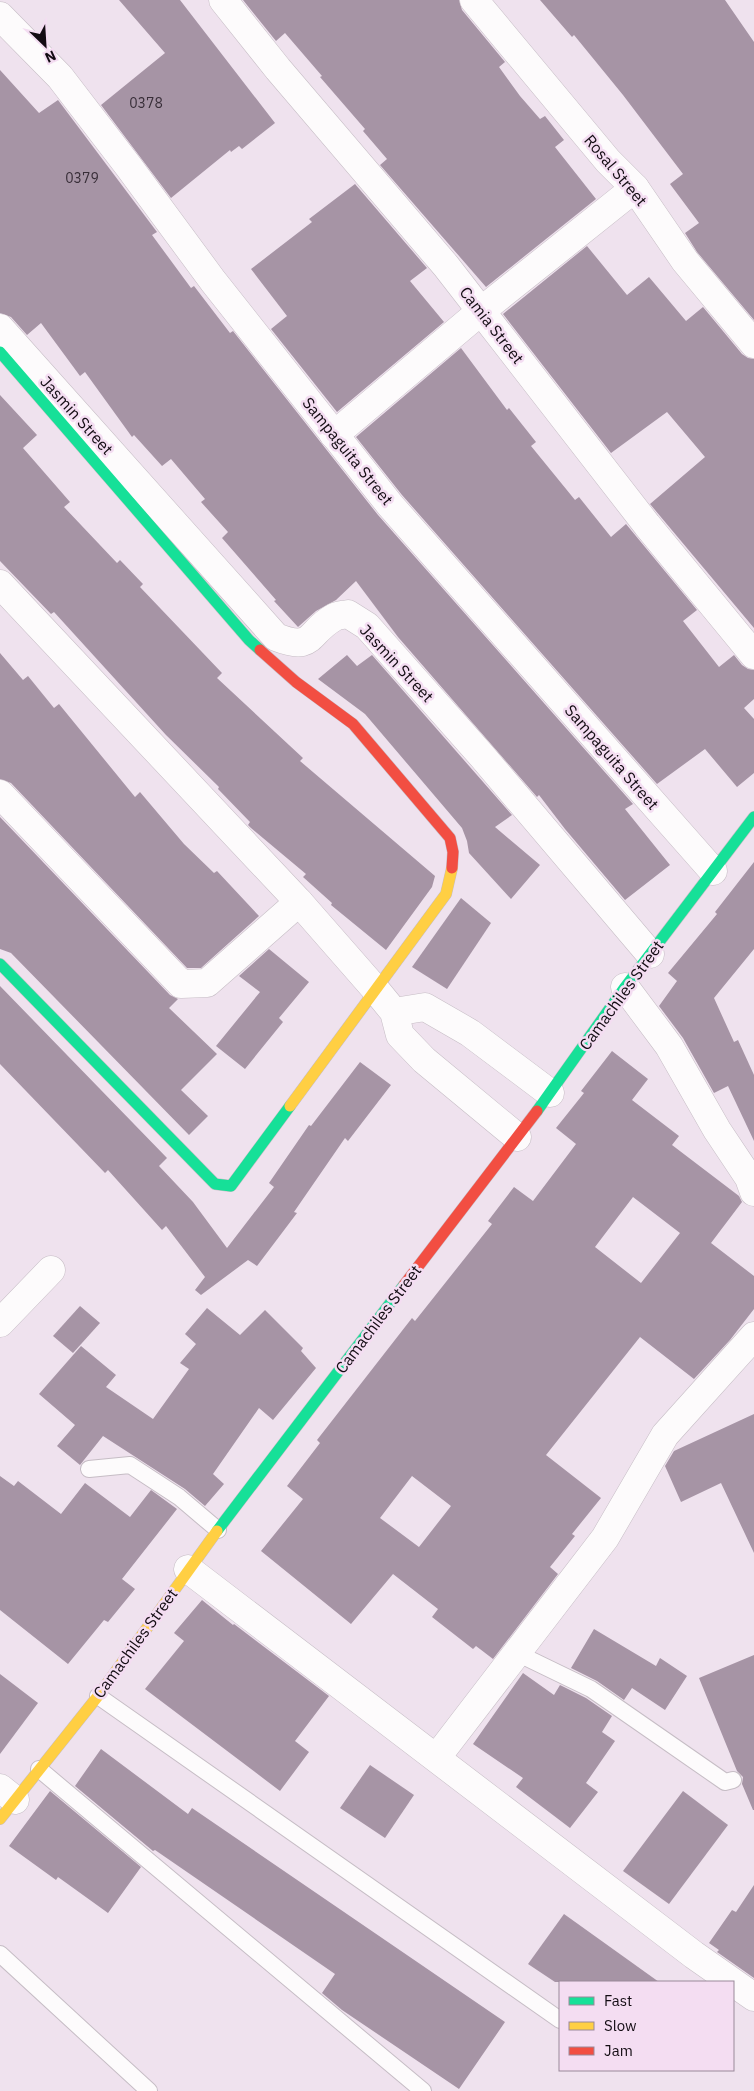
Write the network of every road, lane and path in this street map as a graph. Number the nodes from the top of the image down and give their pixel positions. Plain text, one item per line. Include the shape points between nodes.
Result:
1 (223, 0) edge
2 (474, 0) edge
3 (0, 16) edge
4 (635, 188) junction
5 (481, 311) junction
6 (0, 328) edge
7 (754, 344) edge
8 (0, 352) edge
9 (334, 434) junction
10 (0, 584) edge
11 (754, 655) edge
12 (0, 794) edge
13 (754, 817) edge
14 (713, 872) junction
15 (299, 902) junction
16 (650, 954) junction
17 (0, 964) edge
18 (625, 987) junction
19 (376, 990) junction
20 (394, 1012) junction
21 (550, 1093) junction
22 (517, 1137) junction
23 (754, 1192) edge
24 (51, 1270) dead end
25 (0, 1323) edge
26 (754, 1336) edge
27 (89, 1469) dead end
28 (218, 1530) junction
29 (188, 1569) junction
30 (516, 1655) junction
31 (98, 1696) junction
32 (437, 1758) junction
33 (40, 1769) junction
34 (733, 1780) dead end
35 (5, 1802) edge
36 (0, 1954) edge
37 (731, 1981) edge
38 (734, 1983) edge
39 (754, 1997) edge
40 (559, 2019) edge
41 (149, 2091) edge
42 (423, 2091) edge

1 - 5 street, Camia Street
2 - 4 street, Rosal Street via 608,161
3 - 9 street, Sampaguita Street via 60,77 213,281
4 - 5 street
4 - 7 street, Rosal Street via 684,261
5 - 9 street
5 - 11 street, Camia Street via 647,525
6 - 16 street, Jasmin Street via 276,637 302,642 313,637 334,617 348,614 367,626
8 - 19 street via 249,640 296,682 353,724 450,838 454,858 446,894
9 - 14 street, Sampaguita Street via 390,505
10 - 15 street
12 - 15 street via 181,984 208,983
13 - 14 street, Camachiles Street
14 - 16 street, Camachiles Street
15 - 19 street
16 - 18 street, Camachiles Street
17 - 19 street via 215,1184 231,1186
18 - 21 street, Camachiles Street
18 - 23 street via 669,1046 717,1130 750,1178
19 - 20 street
20 - 21 street via 425,1007 470,1033
20 - 22 street via 400,1035 424,1060
21 - 22 street, Camachiles Street
22 - 28 street, Camachiles Street
24 - 25 street
26 - 30 street via 665,1435 605,1538
27 - 28 lane via 130,1465 179,1497
28 - 29 street, Camachiles Street
29 - 31 street, Camachiles Street
29 - 32 street
30 - 32 street
30 - 34 lane via 591,1689 685,1756 726,1782
31 - 33 street, Camachiles Street
31 - 40 lane
32 - 37 street
33 - 35 street, Camachiles Street
33 - 42 lane
36 - 41 lane
38 - 39 street

